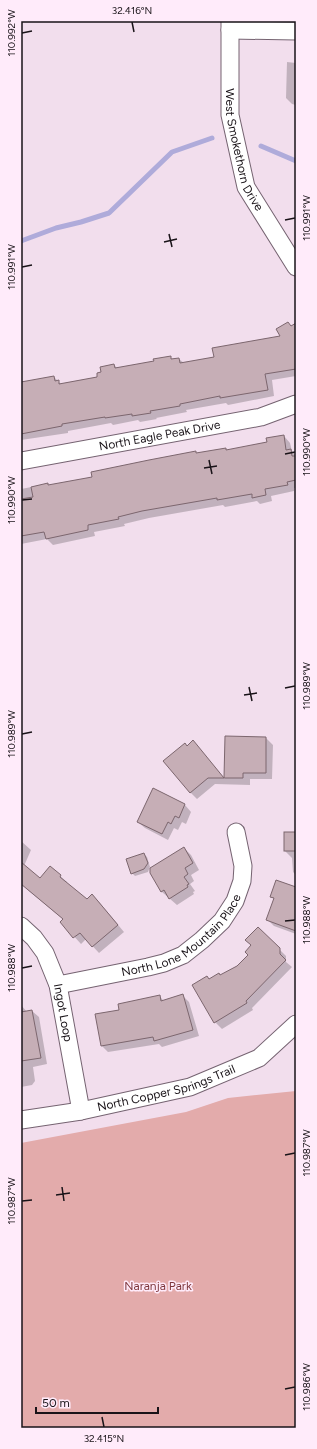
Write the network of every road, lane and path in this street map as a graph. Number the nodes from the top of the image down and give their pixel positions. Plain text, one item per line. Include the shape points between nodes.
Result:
1 (230, 26) edge
2 (296, 31) edge
3 (296, 267) edge
4 (296, 404) edge
5 (21, 461) edge
6 (236, 832) dead end
7 (21, 926) edge
8 (58, 985) junction
9 (296, 1024) edge
10 (81, 1111) junction
11 (21, 1120) edge

1 - 2 street
1 - 3 street, West Smokethorn Drive via 230,115 246,187
4 - 5 street, North Eagle Peak Drive via 261,417
6 - 8 street, North Lone Mountain Place via 243,866 242,881 235,901 222,921 202,940 183,955 164,963
7 - 8 street, Ingot Loop via 46,953
8 - 10 street, Ingot Loop
9 - 10 street, North Copper Springs Trail via 259,1058 190,1087
10 - 11 street, North Copper Springs Trail

